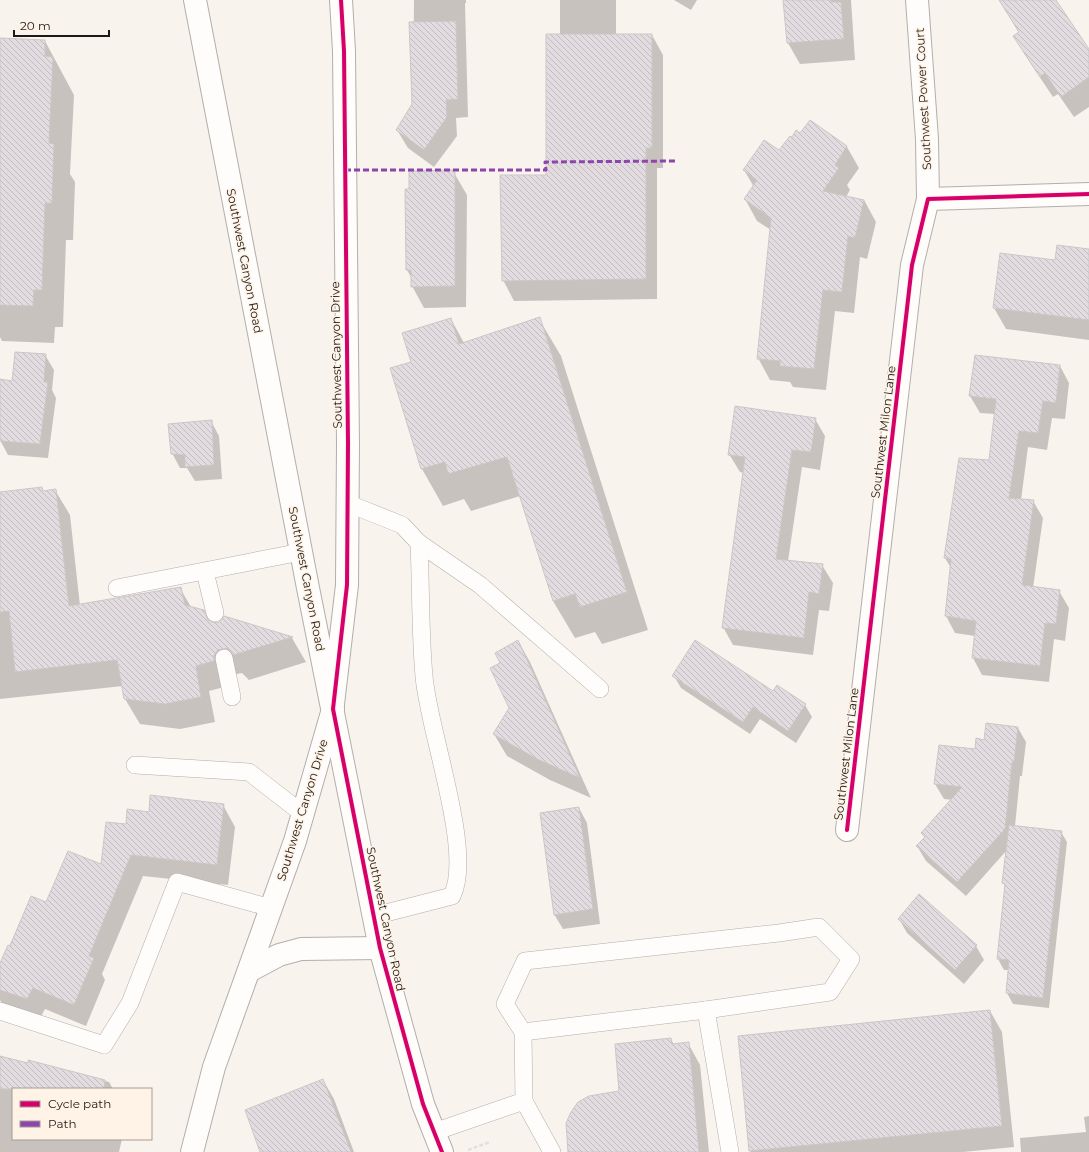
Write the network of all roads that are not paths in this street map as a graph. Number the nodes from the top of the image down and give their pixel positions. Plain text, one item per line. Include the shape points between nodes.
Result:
1 (195, 0) edge
2 (341, 0) edge
3 (917, 0) edge
4 (1089, 194) edge
5 (928, 199) junction
6 (347, 503) junction
7 (419, 543) junction
8 (301, 552) junction
9 (205, 572) junction
10 (117, 588) dead end
11 (215, 613) dead end
12 (224, 658) dead end
13 (600, 689) dead end
14 (232, 697) dead end
15 (333, 709) junction
16 (135, 765) dead end
17 (303, 814) junction
18 (847, 830) dead end
19 (271, 908) junction
20 (374, 916) junction
21 (380, 948) junction
22 (249, 971) junction
23 (706, 1010) junction
24 (0, 1011) edge
25 (523, 1032) junction
26 (524, 1102) junction
27 (434, 1132) junction
28 (192, 1152) edge
29 (442, 1152) edge
30 (552, 1152) edge
31 (730, 1152) edge

1 - 8 street, Southwest Canyon Road
2 - 6 street, Southwest Canyon Drive via 344,51
3 - 5 street, Southwest Power Court via 927,139
4 - 5 street
5 - 18 street, Southwest Milon Lane via 912,265
6 - 7 lane via 402,524
6 - 15 street, Southwest Canyon Drive via 347,584
7 - 13 lane via 480,585
7 - 20 lane via 424,678 454,830 457,886 452,896
8 - 9 lane
8 - 15 street, Southwest Canyon Road
9 - 10 lane
9 - 11 lane
12 - 14 lane
15 - 17 street, Southwest Canyon Drive
15 - 20 street, Southwest Canyon Road
16 - 17 lane via 249,772
17 - 19 street, Southwest Canyon Drive
19 - 22 street, Southwest Canyon Drive
19 - 24 lane via 177,882 130,1003 104,1045
20 - 21 street, Southwest Canyon Road
21 - 22 street via 301,949 279,955
21 - 27 street, Southwest Canyon Road via 423,1104
22 - 28 street, Southwest Canyon Drive via 214,1068
23 - 25 lane
23 - 25 lane via 830,992 851,959 819,927 525,961 505,1004
23 - 31 lane
25 - 26 lane
26 - 27 lane
26 - 30 lane
27 - 29 street, Southwest Canyon Road

